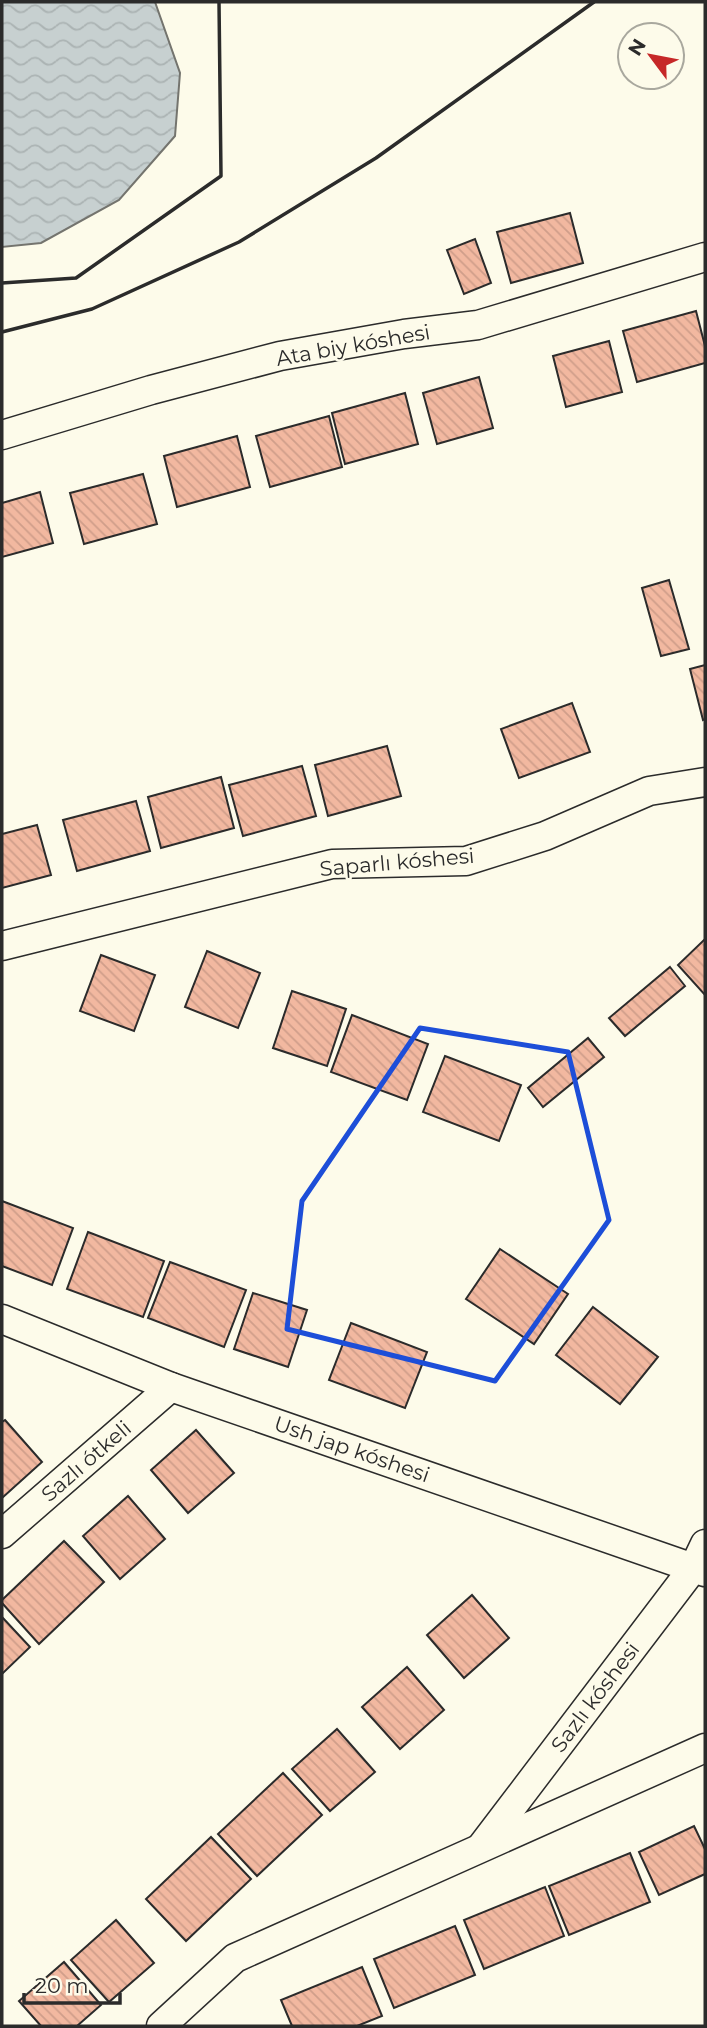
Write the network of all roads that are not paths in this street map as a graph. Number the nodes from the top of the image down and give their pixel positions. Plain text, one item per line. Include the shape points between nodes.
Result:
1 (705, 257) edge
2 (2, 435) edge
3 (705, 782) edge
4 (2, 946) edge
5 (2, 1319) edge
6 (171, 1387) junction
7 (2, 1534) edge
8 (701, 1561) edge
9 (705, 1748) edge
10 (480, 1849) junction
11 (161, 2026) edge

1 - 2 street, Ata biy kóshesi via 478,325 280,356
3 - 4 street, Saparlı kóshesi via 649,791 545,835 466,860 332,863
5 - 6 street, Ush jap kóshesi
6 - 7 street, Sazlı ótkeli
6 - 8 street, Ush jap kóshesi
8 - 10 street, Sazlı kóshesi
9 - 10 street, Sazlı kóshesi
10 - 11 street, Sazlı kóshesi via 235,1958

